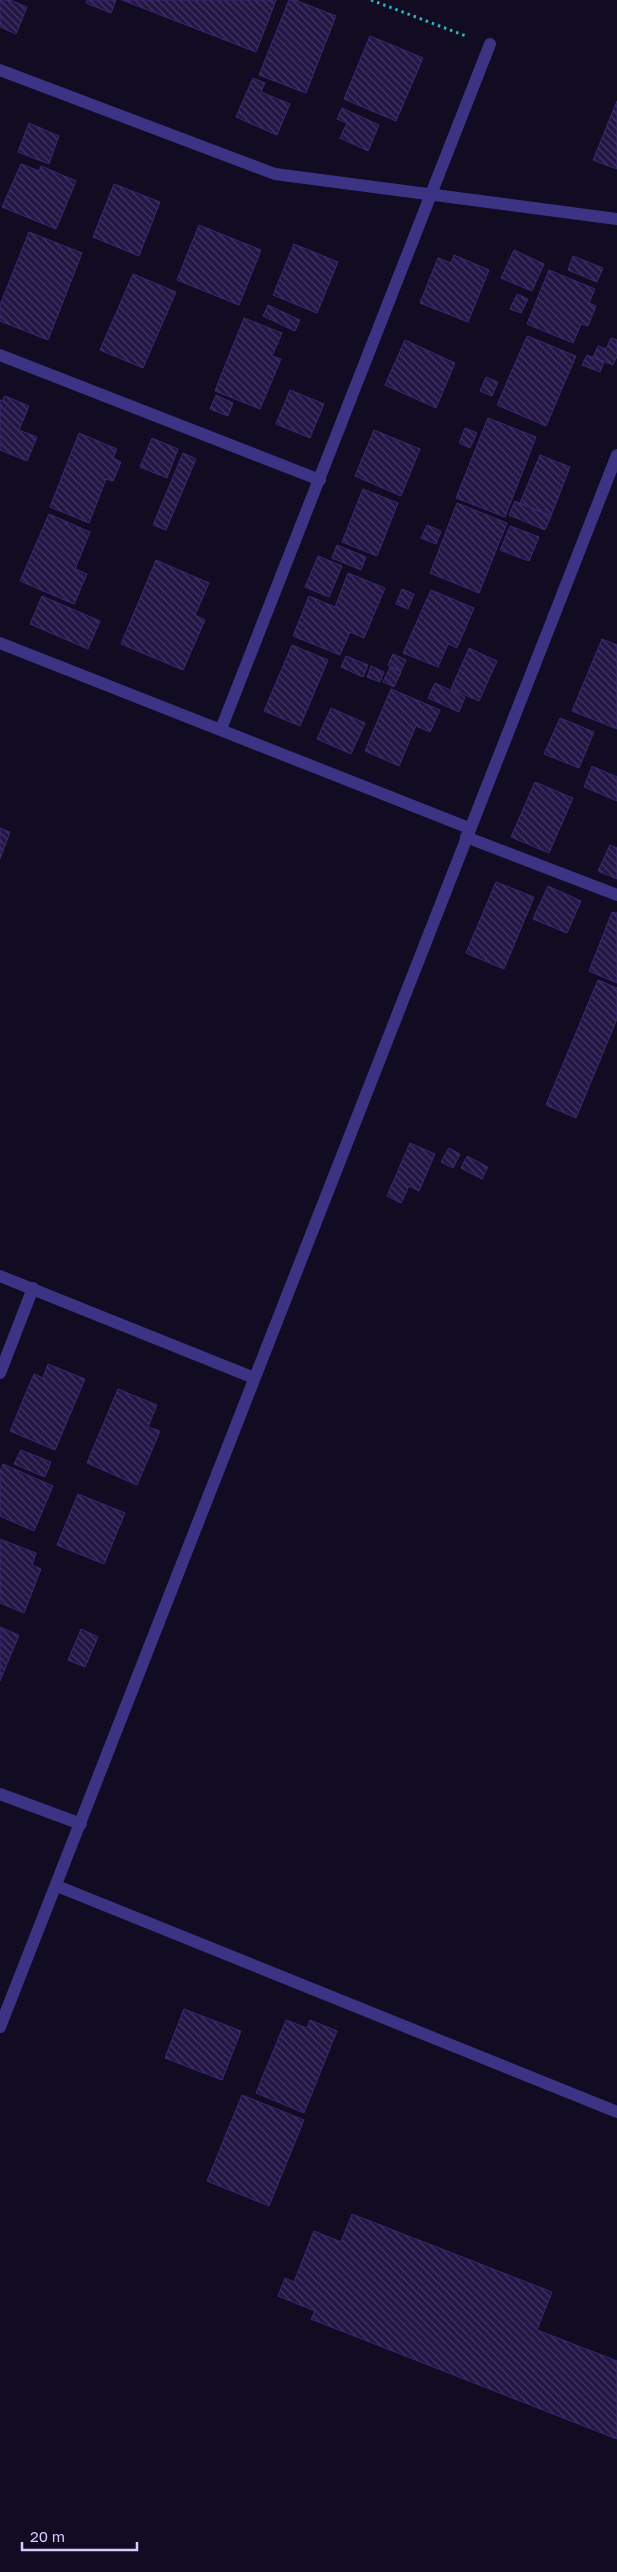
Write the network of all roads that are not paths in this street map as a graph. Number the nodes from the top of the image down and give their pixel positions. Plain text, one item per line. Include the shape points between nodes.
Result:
1 (490, 44) road end
2 (0, 70) edge
3 (431, 195) junction
4 (617, 219) edge
5 (0, 355) edge
6 (617, 455) edge
7 (320, 480) junction
8 (0, 643) edge
9 (221, 729) junction
10 (468, 832) junction
11 (617, 895) edge
12 (0, 1276) edge
13 (33, 1288) junction
14 (0, 1373) edge
15 (254, 1378) junction
16 (0, 1794) edge
17 (81, 1824) junction
18 (57, 1886) junction
19 (0, 2027) edge
20 (617, 2112) edge

1 - 3 street
2 - 3 street via 275,174
3 - 4 street
3 - 7 street
5 - 7 street
6 - 10 street
7 - 9 street
8 - 9 street
9 - 10 street
10 - 11 street
10 - 15 street
12 - 13 street
13 - 14 street
13 - 15 street
15 - 17 street
16 - 17 street
17 - 18 street
18 - 19 street
18 - 20 street

